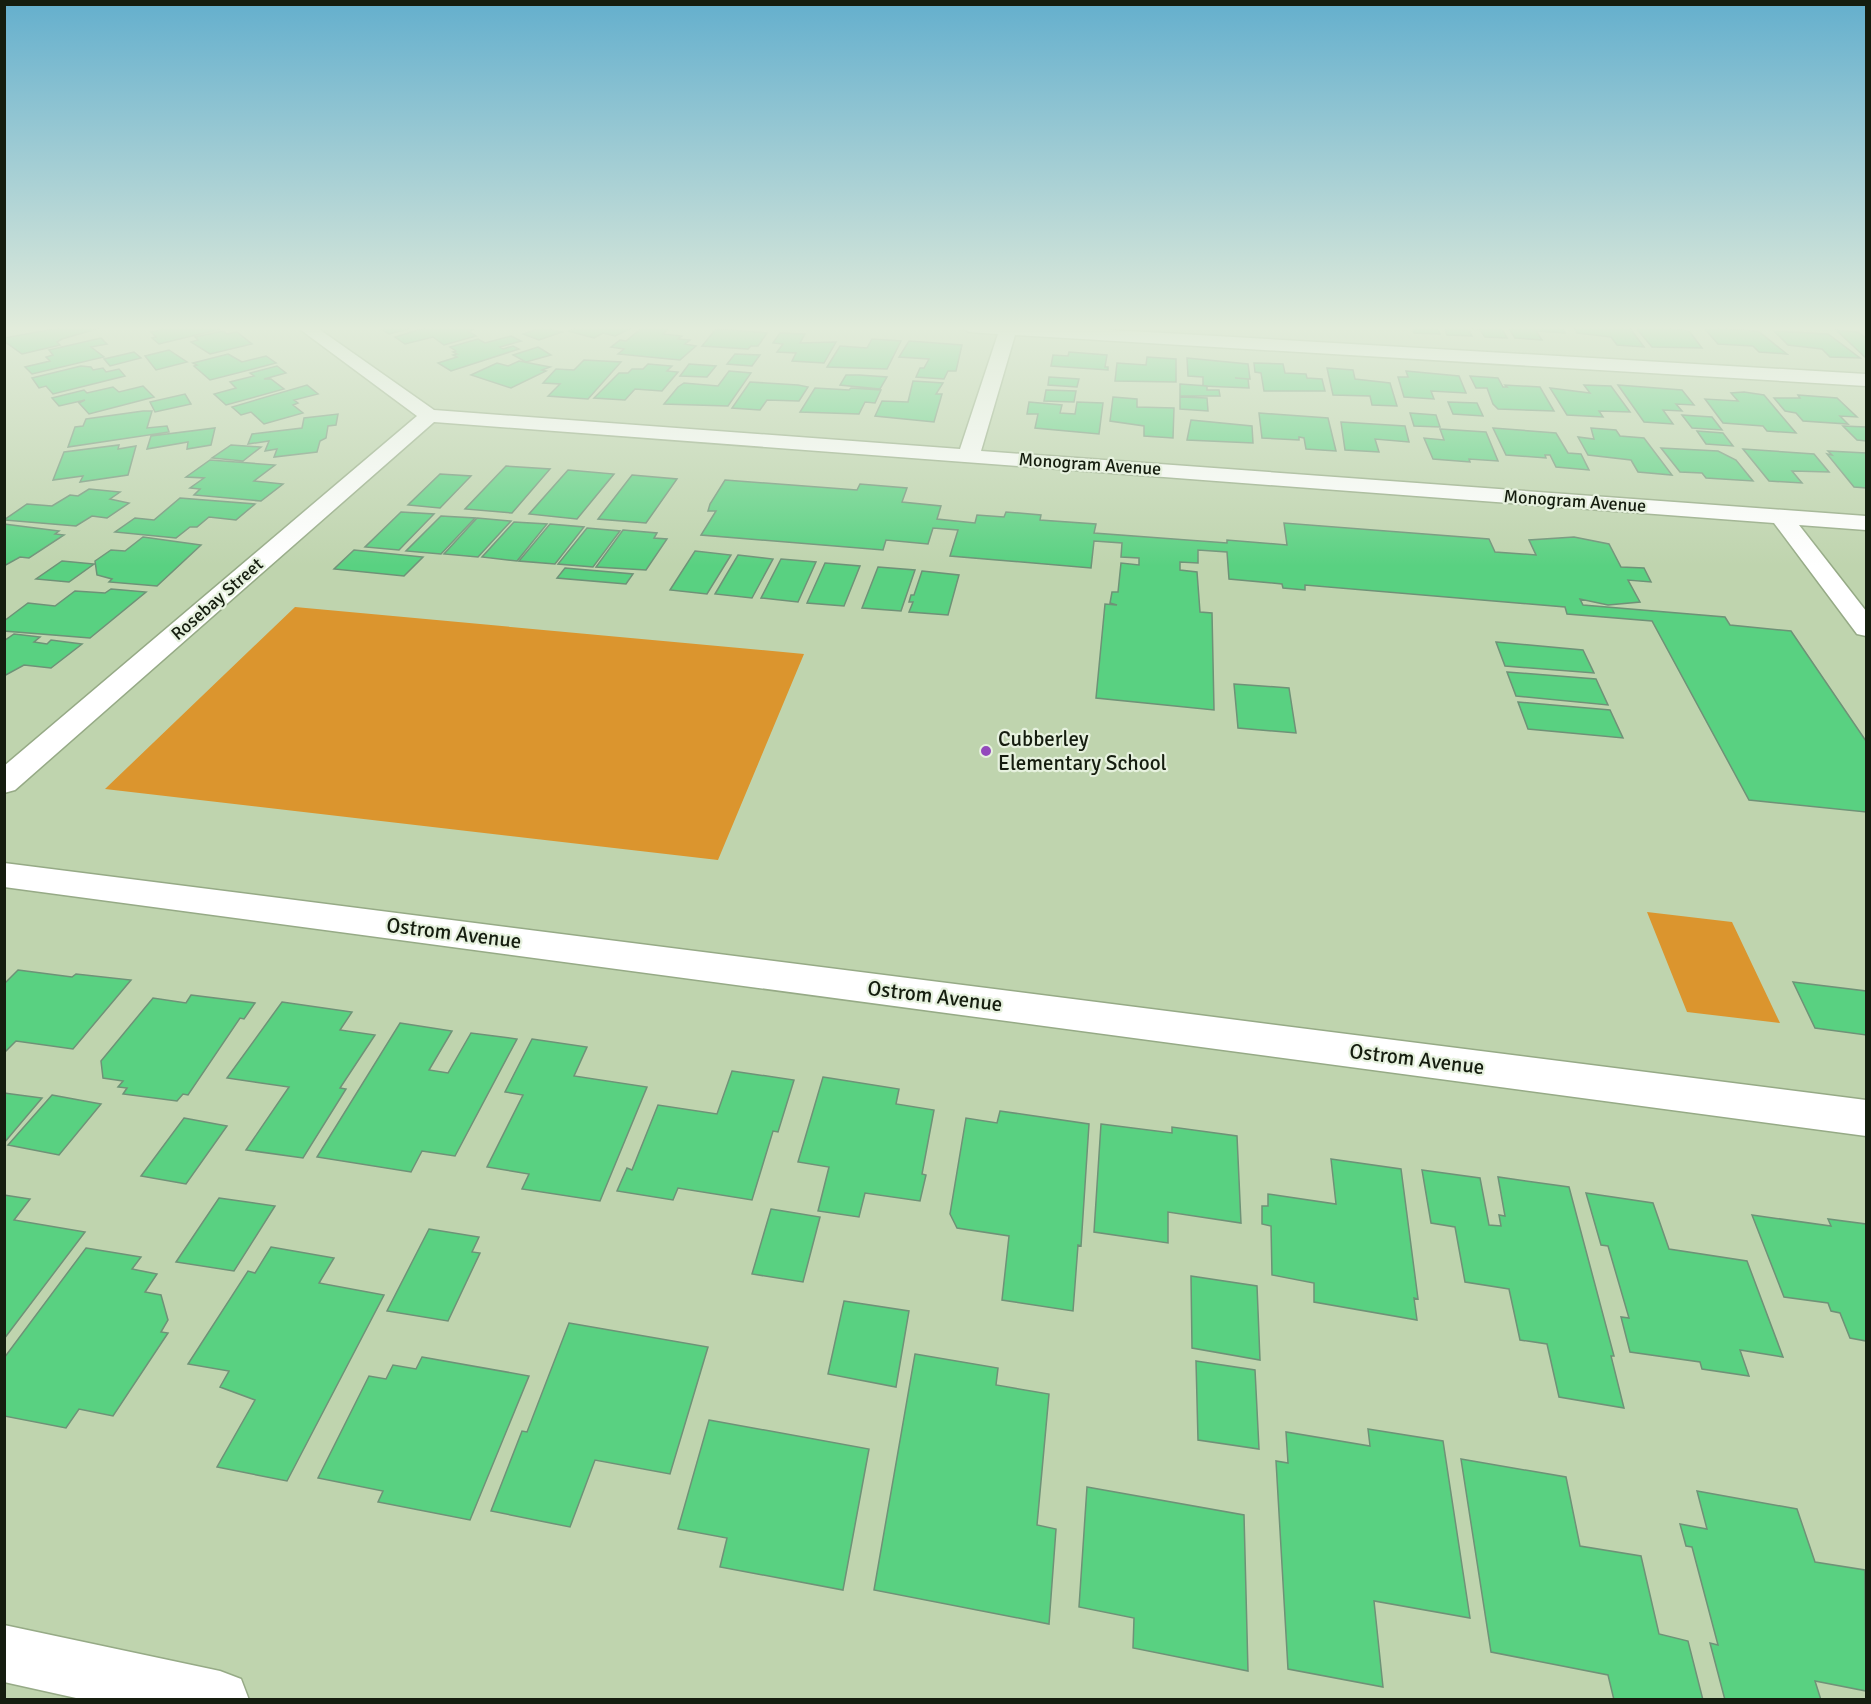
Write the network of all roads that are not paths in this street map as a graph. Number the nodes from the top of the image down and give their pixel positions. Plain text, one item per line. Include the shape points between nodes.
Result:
1 (416, 407) edge
2 (984, 407) edge
3 (429, 416) junction
4 (969, 455) junction
5 (1780, 516) junction
6 (1866, 523) edge
7 (1866, 628) edge
8 (4, 783) edge
9 (4, 874) edge
10 (1866, 1118) edge
11 (4, 1653) edge
12 (220, 1700) edge

1 - 3 street
2 - 4 street
3 - 4 street, Monogram Avenue
3 - 8 street, Rosebay Street
4 - 5 street, Monogram Avenue
5 - 6 street, Monogram Avenue
5 - 7 street
9 - 10 street, Ostrom Avenue
11 - 12 street

